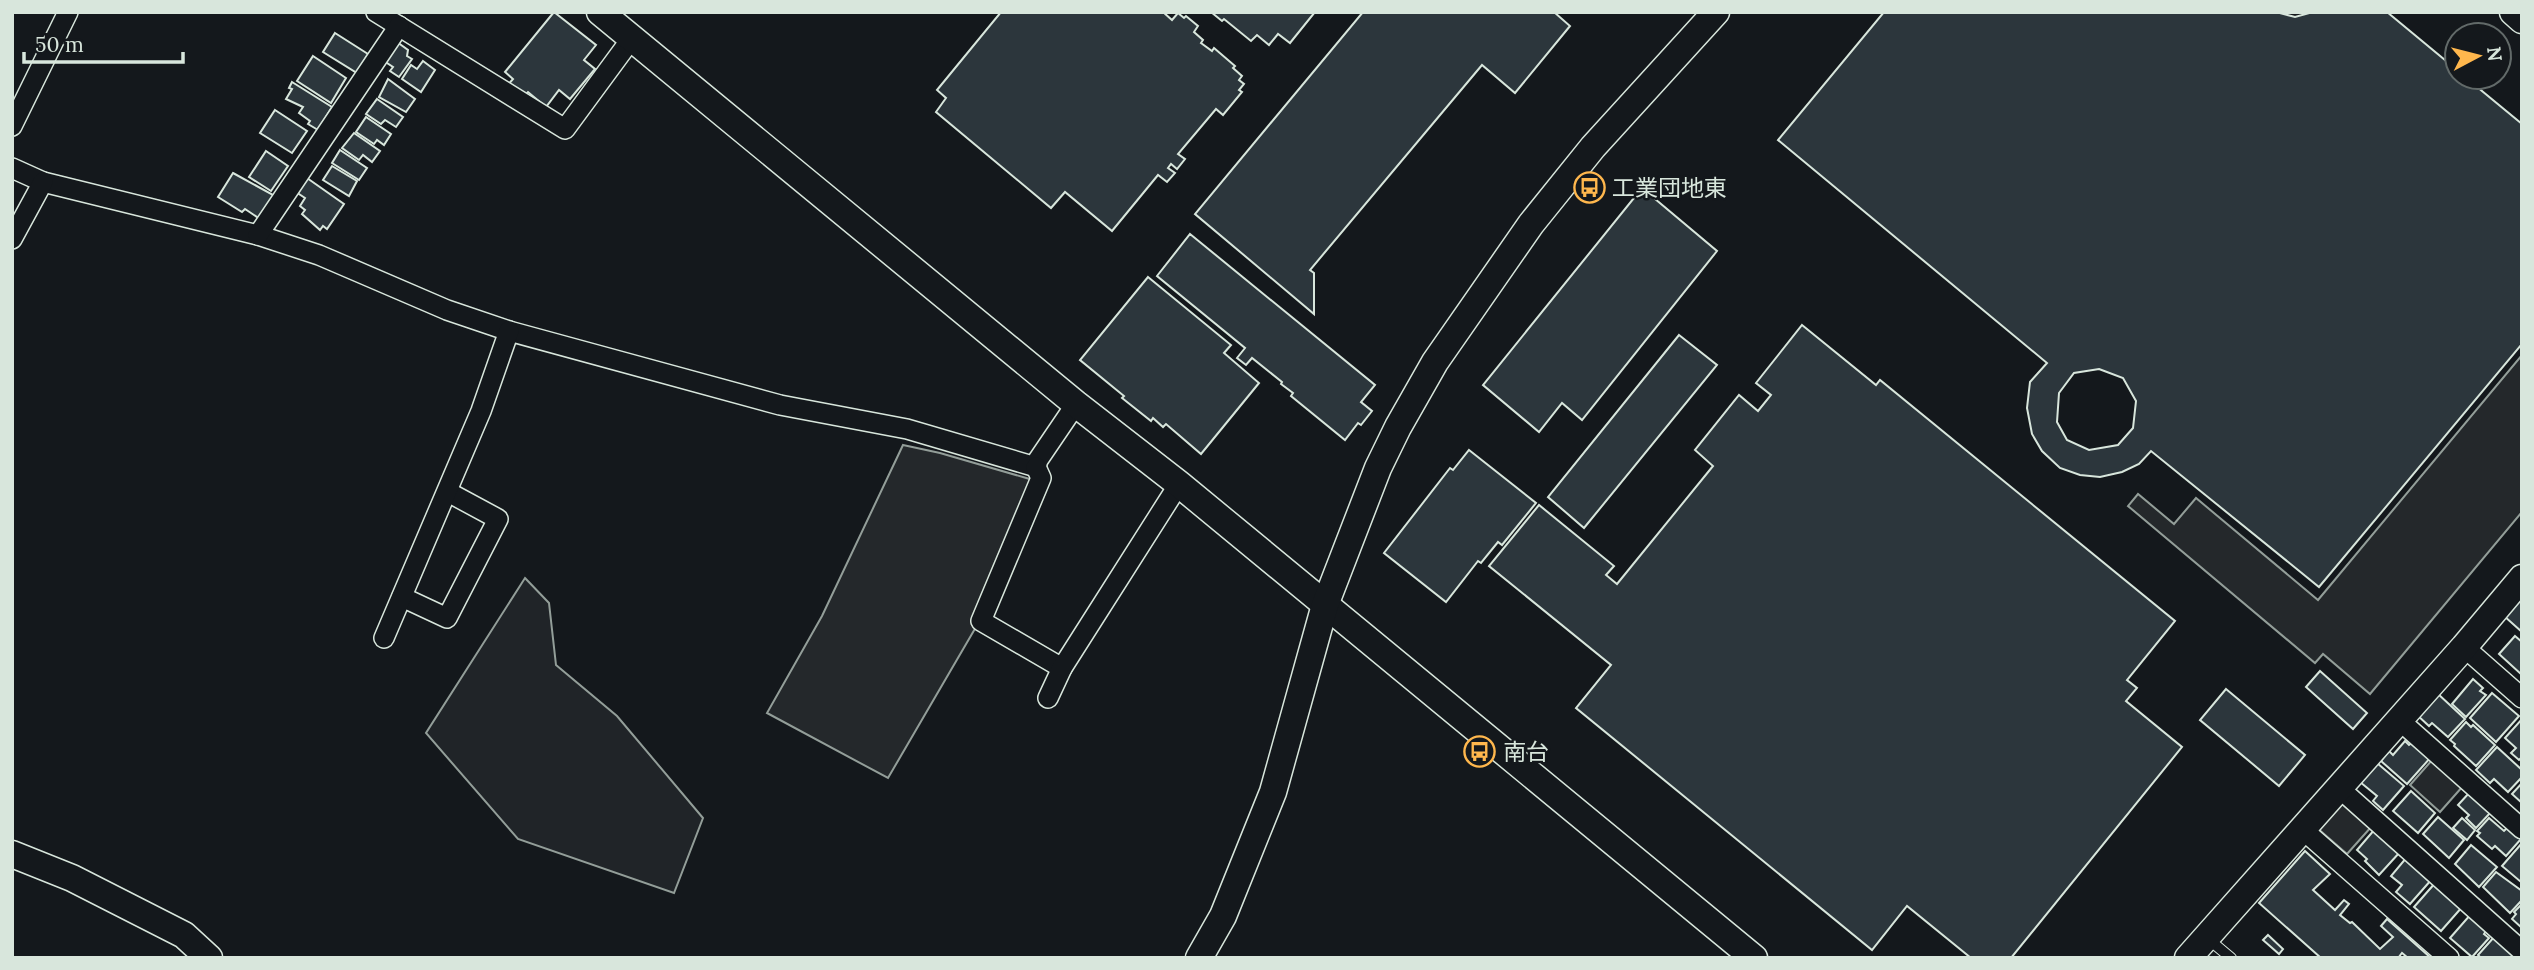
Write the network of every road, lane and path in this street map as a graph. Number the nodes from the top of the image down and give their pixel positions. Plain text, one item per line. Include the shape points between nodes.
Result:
1 (68, 12) edge
2 (376, 12) edge
3 (600, 12) edge
4 (1716, 12) edge
5 (2513, 12) edge
6 (2522, 20) edge
7 (399, 26) junction
8 (632, 38) junction
9 (12, 126) edge
10 (12, 168) edge
11 (44, 182) junction
12 (258, 235) junction
13 (12, 239) edge
14 (509, 331) junction
15 (1076, 404) junction
16 (1036, 467) junction
17 (1179, 484) junction
18 (447, 492) junction
19 (2522, 578) edge
20 (401, 597) junction
21 (1325, 606) junction
22 (384, 638) dead end
23 (2464, 647) junction
24 (1062, 668) junction
25 (1048, 698) dead end
26 (2522, 698) edge
27 (2398, 719) junction
28 (2338, 786) junction
29 (2301, 828) junction
30 (2522, 829) edge
31 (12, 855) edge
32 (2206, 936) junction
33 (2522, 950) edge
34 (209, 958) edge
35 (1199, 958) edge
36 (1754, 958) edge
37 (2188, 958) edge
38 (2231, 958) edge
39 (2449, 958) edge

1 - 9 street
2 - 7 street
3 - 8 street
4 - 21 street via 1593,147 1531,224 1435,362 1378,468
5 - 6 street
7 - 8 street via 565,129
7 - 12 street
8 - 15 street
10 - 11 street
11 - 12 street
11 - 13 street
12 - 14 street
14 - 16 street via 780,405 906,429
14 - 18 street
15 - 16 street
15 - 17 street
16 - 24 street via 1041,478 981,621
17 - 21 street
17 - 24 street
18 - 20 street
18 - 20 street via 498,519 447,618
19 - 23 street
20 - 22 street
21 - 35 street via 1273,792 1223,916
21 - 36 street
23 - 26 street
23 - 27 street
24 - 25 street
27 - 28 street
27 - 30 street
28 - 29 street
28 - 33 street
29 - 32 street
29 - 39 street
31 - 34 street via 72,878 184,934
32 - 37 street
32 - 38 lane

